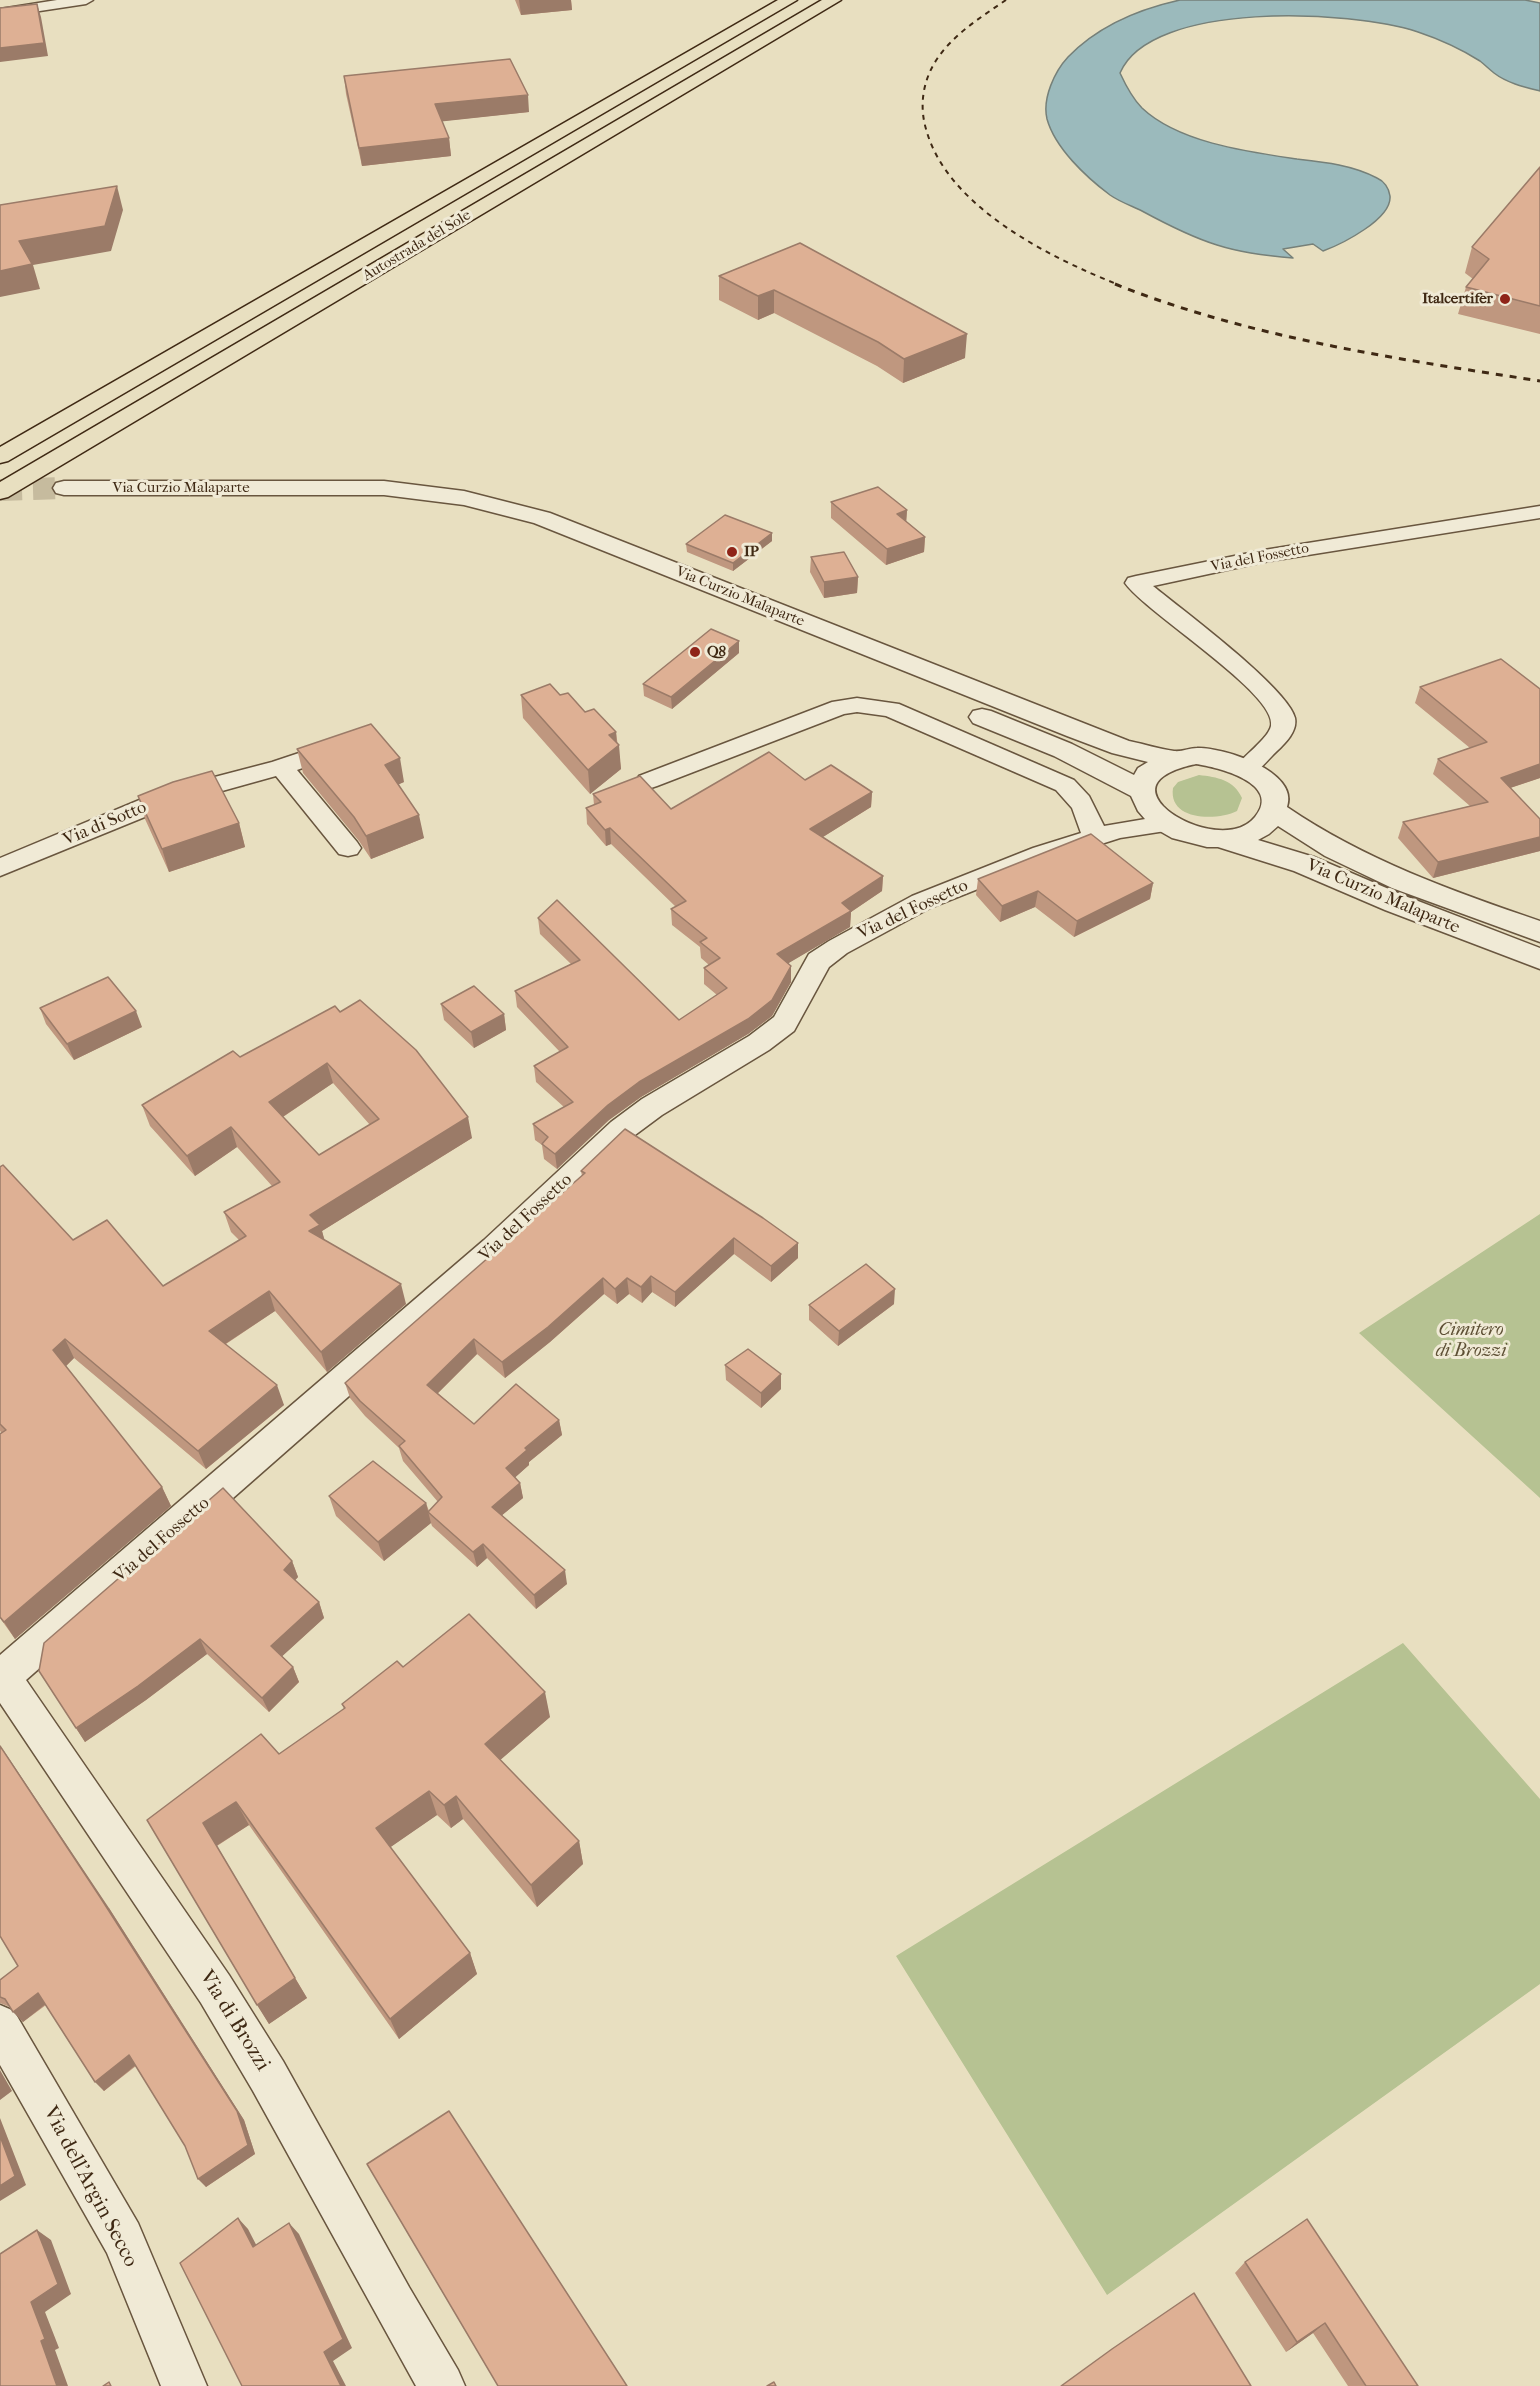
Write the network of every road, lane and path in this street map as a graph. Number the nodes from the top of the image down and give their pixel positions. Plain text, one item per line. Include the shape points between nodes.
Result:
1 (86, 0) edge
2 (789, 0) edge
3 (833, 0) edge
4 (0, 13) edge
5 (0, 456) edge
6 (64, 488) tunnel mouth
7 (297, 488) junction
8 (0, 492) edge
9 (1540, 512) edge
10 (358, 740) edge
11 (1172, 759) junction
12 (281, 767) junction
13 (1247, 768) junction
14 (648, 781) edge
15 (1141, 790) junction
16 (1274, 811) junction
17 (1163, 824) junction
18 (1095, 836) junction
19 (1224, 839) junction
20 (348, 848) dead end
21 (0, 868) edge
22 (1540, 932) edge
23 (1540, 959) edge
24 (1, 1676) edge
25 (0, 2025) edge
26 (184, 2386) edge
27 (442, 2386) edge

1 - 4 street
2 - 5 highway, Autostrada del Sole
3 - 8 highway, Autostrada del Sole
6 - 7 street, Via Curzio Malaparte
7 - 11 street, Via Curzio Malaparte via 430,491 518,510 1120,747
7 - 15 street, Via Curzio Malaparte via 472,518 527,533 1063,750
9 - 13 street, Via del Fossetto via 1264,556 1136,584 1252,679 1278,706 1283,718 1279,735
10 - 12 street, Via di Sotto
11 - 13 street, Via Curzio Malaparte via 1210,756
11 - 15 street, Via Curzio Malaparte via 1151,771
12 - 20 street
12 - 21 street, Via di Sotto via 170,797
13 - 16 street, Via Curzio Malaparte via 1272,792
14 - 18 street via 840,707 875,706 908,716 1065,785 1085,807
15 - 17 street via 1146,806
16 - 19 street, Via Curzio Malaparte via 1262,827
16 - 22 street, Via Curzio Malaparte via 1323,845
17 - 18 street, Via del Fossetto
17 - 19 street, Via Curzio Malaparte via 1186,834
18 - 24 street, Via del Fossetto via 921,903 837,947 819,961 784,1024 621,1130 495,1249
19 - 23 street, Via Curzio Malaparte via 1304,864
24 - 27 street, Via di Brozzi via 215,1989
25 - 26 street, Via dell'Argin Secco via 123,2238

